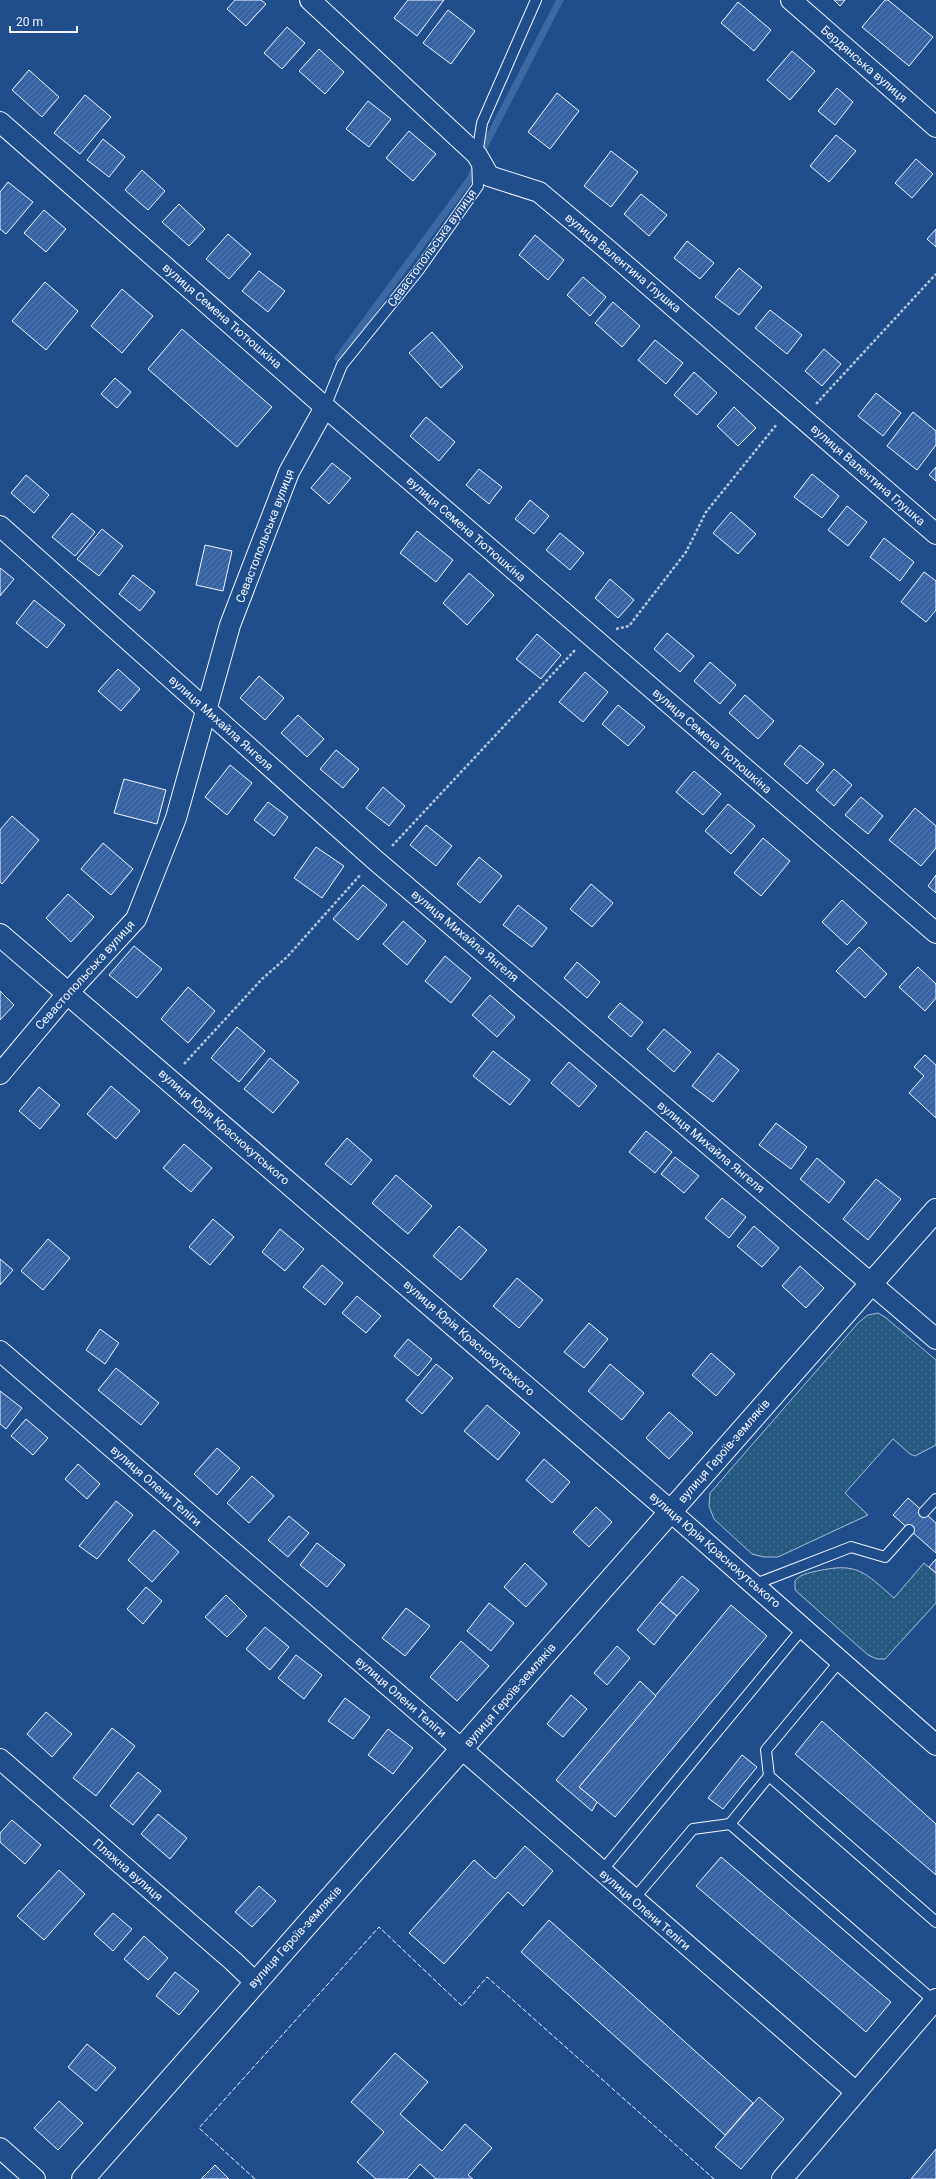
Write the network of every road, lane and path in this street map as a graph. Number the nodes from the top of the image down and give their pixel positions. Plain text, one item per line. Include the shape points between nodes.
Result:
1 (310, 0) edge
2 (536, 0) edge
3 (791, 0) edge
4 (0, 122) edge
5 (936, 127) edge
6 (477, 155) junction
7 (936, 274) edge
8 (325, 407) junction
9 (791, 407) junction
10 (0, 526) edge
11 (936, 534) edge
12 (589, 635) junction
13 (206, 710) junction
14 (374, 859) junction
15 (936, 933) edge
16 (0, 935) edge
17 (67, 994) junction
18 (0, 1074) edge
19 (168, 1080) junction
20 (936, 1210) edge
21 (871, 1283) junction
22 (936, 1339) edge
23 (0, 1351) edge
24 (936, 1499) edge
25 (671, 1512) junction
26 (924, 1512) dead end
27 (909, 1530) dead end
28 (754, 1585) junction
29 (803, 1628) junction
30 (840, 1661) junction
31 (936, 1745) edge
32 (461, 1750) junction
33 (0, 1759) edge
34 (770, 1776) junction
35 (730, 1824) junction
36 (601, 1872) junction
37 (634, 1900) junction
38 (936, 1922) edge
39 (255, 1982) junction
40 (935, 2000) edge
41 (856, 2092) junction
42 (0, 2148) edge
43 (35, 2179) edge
44 (83, 2179) edge
45 (782, 2179) edge

1 - 6 street, вулиця Валентина Глушка
2 - 6 lane, Севастопольська вулиця via 482,123
3 - 5 street, Бердянська вулиця
4 - 8 street, вулиця Семена Тютюшкіна
6 - 8 lane, Севастопольська вулиця via 478,186 418,271 342,365
6 - 9 street, вулиця Валентина Глушка via 489,176 539,192
7 - 9 path via 814,407
8 - 12 street, вулиця Семена Тютюшкіна
8 - 13 street, Севастопольська вулиця via 289,472 230,626
9 - 11 street, вулиця Валентина Глушка
9 - 12 path via 706,512 686,552 629,626
10 - 13 street, вулиця Михайла Янгеля
12 - 14 path via 395,844
12 - 15 street, вулиця Семена Тютюшкіна
13 - 14 street, вулиця Михайла Янгеля
13 - 17 street, Севастопольська вулиця via 176,818 136,918
14 - 19 path via 287,957 262,979
14 - 21 street, вулиця Михайла Янгеля
16 - 17 main road, вулиця Юрія Краснокутського
17 - 18 street, Севастопольська вулиця
17 - 19 main road, вулиця Юрія Краснокутського
19 - 25 main road, вулиця Юрія Краснокутського
20 - 21 main road, вулиця Героїв-земляків
21 - 22 street, вулиця Михайла Янгеля
21 - 25 main road, вулиця Героїв-земляків
23 - 32 street, вулиця Олени Теліги
24 - 26 lane
25 - 28 street, вулиця Юрія Краснокутського
25 - 32 main road, вулиця Героїв-земляків
27 - 28 lane via 885,1557 851,1547
28 - 29 street, вулиця Юрія Краснокутського
29 - 30 street, вулиця Юрія Краснокутського
29 - 36 lane
30 - 31 street, вулиця Юрія Краснокутського
30 - 34 lane via 766,1750
32 - 36 street, вулиця Олени Теліги
32 - 39 main road, вулиця Героїв-земляків
33 - 39 street, Пляжна вулиця
34 - 35 lane
34 - 38 lane
35 - 37 lane via 693,1829
35 - 40 lane
36 - 37 street, вулиця Олени Теліги
37 - 41 street, вулиця Олени Теліги
39 - 44 main road, вулиця Героїв-земляків
40 - 41 street
41 - 45 street
42 - 43 street

